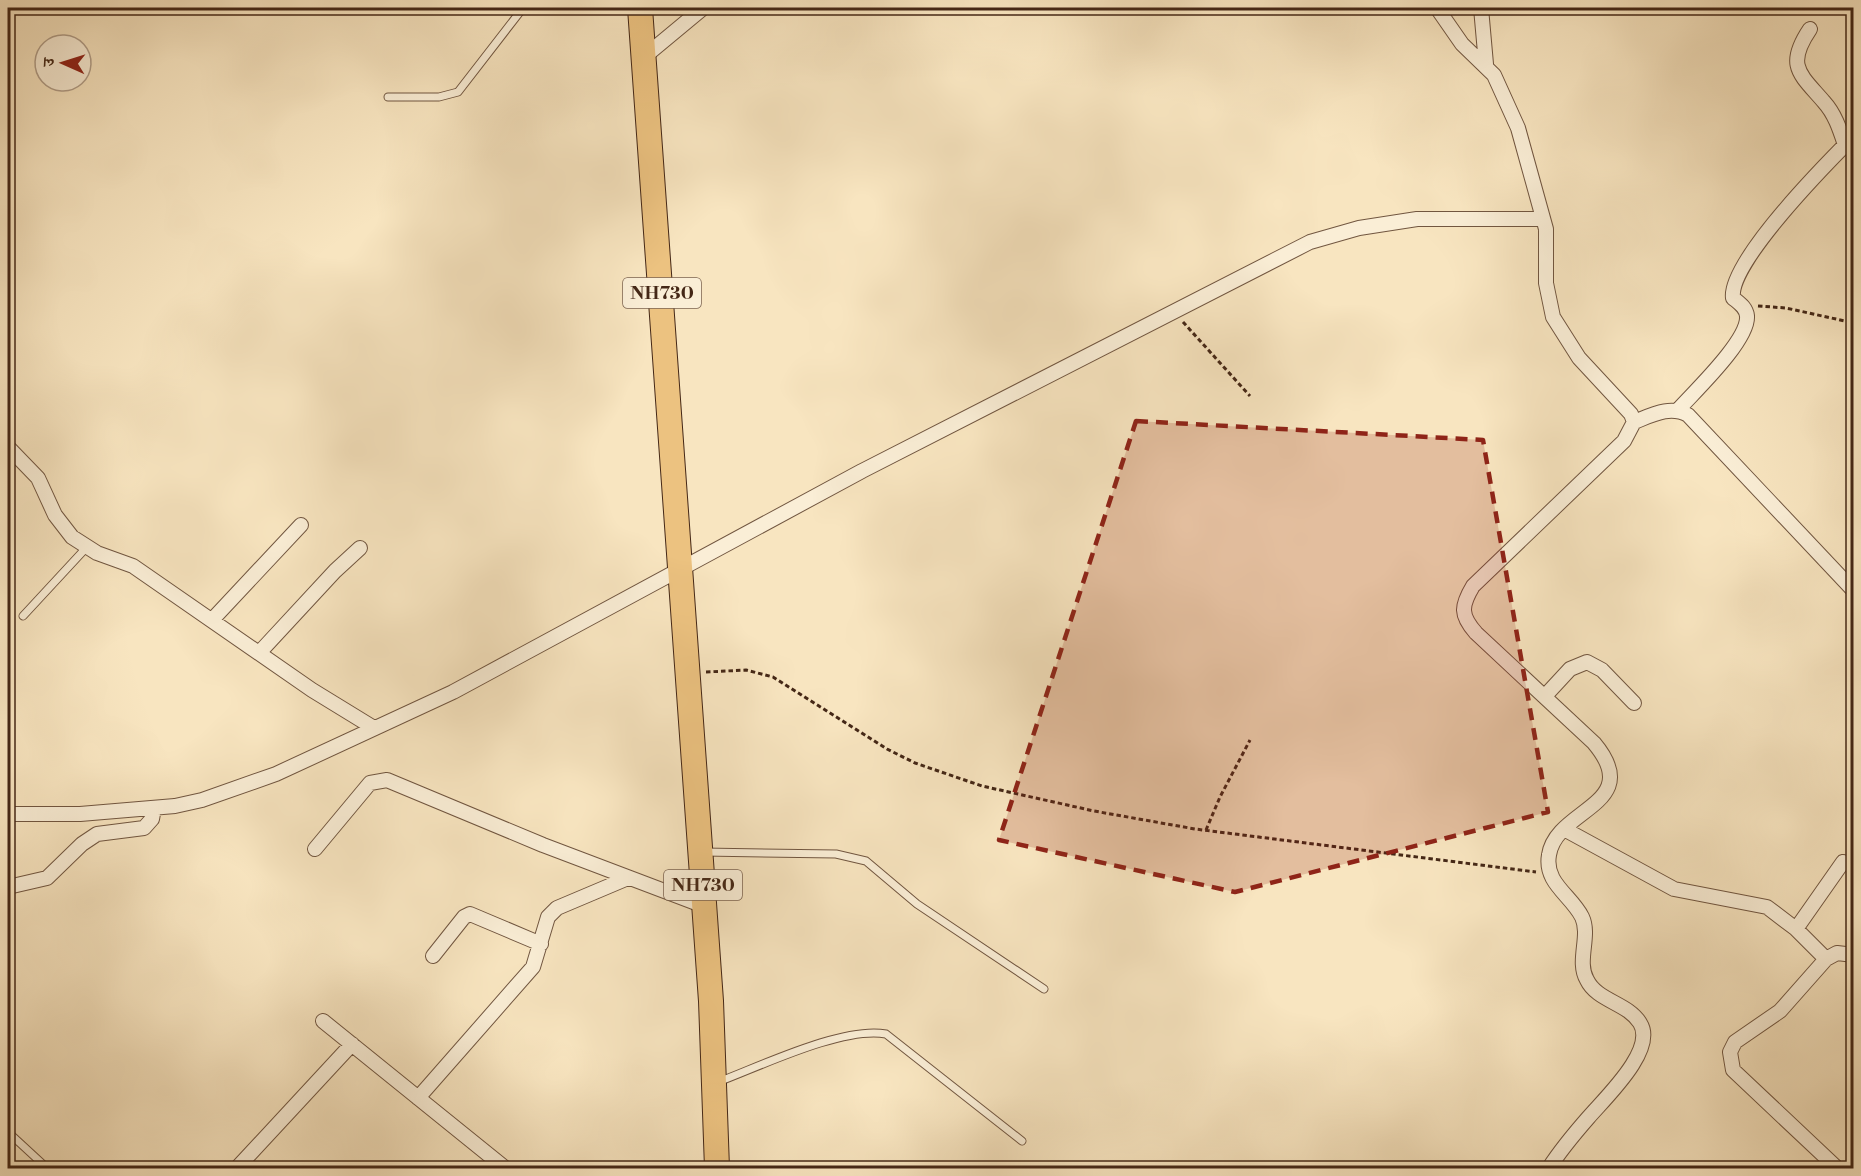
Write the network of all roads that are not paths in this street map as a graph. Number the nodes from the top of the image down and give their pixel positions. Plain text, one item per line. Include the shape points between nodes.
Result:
1 (523, 8) edge
2 (638, 8) edge
3 (703, 8) edge
4 (1437, 8) edge
5 (1480, 8) edge
6 (1810, 29) dead end
7 (644, 57) junction
8 (1486, 64) junction
9 (388, 97) dead end
10 (1849, 140) edge
11 (1545, 224) junction
12 (1678, 410) junction
13 (1634, 422) junction
14 (8, 447) edge
15 (301, 525) dead end
16 (86, 548) junction
17 (360, 548) dead end
18 (680, 574) junction
19 (1854, 591) edge
20 (22, 616) dead end
21 (212, 620) junction
22 (258, 653) junction
23 (1545, 696) junction
24 (1634, 703) dead end
25 (374, 728) junction
26 (153, 813) junction
27 (8, 814) edge
28 (1564, 829) junction
29 (315, 849) dead end
30 (701, 852) junction
31 (1843, 862) dead end
32 (628, 878) junction
33 (8, 887) edge
34 (704, 906) junction
35 (1796, 929) junction
36 (541, 944) junction
37 (1854, 955) edge
38 (433, 956) dead end
39 (1826, 959) junction
40 (1044, 989) dead end
41 (323, 1021) dead end
42 (351, 1044) junction
43 (716, 1083) junction
44 (418, 1098) junction
45 (8, 1132) edge
46 (1022, 1142) dead end
47 (46, 1168) edge
48 (237, 1168) edge
49 (505, 1168) edge
50 (717, 1168) edge
51 (1549, 1168) edge
52 (1837, 1168) edge

1 - 9 lane via 458,92 439,97
2 - 7 highway, NH730
3 - 7 street
4 - 8 street via 1462,44
5 - 8 street
6 - 10 street via 1797,55 1798,72
7 - 18 highway, NH730
8 - 11 street via 1501,87 1518,128
10 - 12 street via 1808,183 1736,277 1732,290 1747,323 1742,335
11 - 13 street via 1546,283 1553,317 1579,358
11 - 18 street via 1417,219 1359,228 1310,242 872,466
12 - 13 street via 1662,411
12 - 19 street via 1707,434
13 - 23 street via 1624,441 1498,559 1467,597 1465,621
14 - 16 street via 38,478 62,527
15 - 21 street
16 - 20 lane
16 - 21 street via 133,566
17 - 22 street
18 - 25 street
18 - 30 highway, NH730
21 - 22 street
22 - 25 street
23 - 24 street via 1570,669 1587,662 1602,670
23 - 28 street via 1599,749 1610,775 1600,798
25 - 26 street via 231,792
26 - 27 street
26 - 33 street via 144,828 97,834 47,878
28 - 35 street via 1674,889 1767,907
28 - 51 street via 1549,852 1550,874 1584,921 1586,980 1640,1022 1643,1031 1640,1047 1623,1078
29 - 32 street via 370,783 387,780
30 - 34 highway, NH730
30 - 40 lane via 837,854 866,861 917,904
31 - 35 street
32 - 34 street
32 - 36 street via 557,908 548,917
34 - 43 highway, NH730
35 - 39 street
36 - 38 street via 470,914
36 - 44 street via 533,967 522,981
37 - 39 street via 1837,953
39 - 52 street via 1780,1011 1735,1042 1730,1061 1733,1070
41 - 42 street
42 - 44 street
42 - 48 street
43 - 46 lane via 826,1042 860,1034 886,1034
43 - 50 highway, NH730
44 - 49 street
45 - 47 lane

